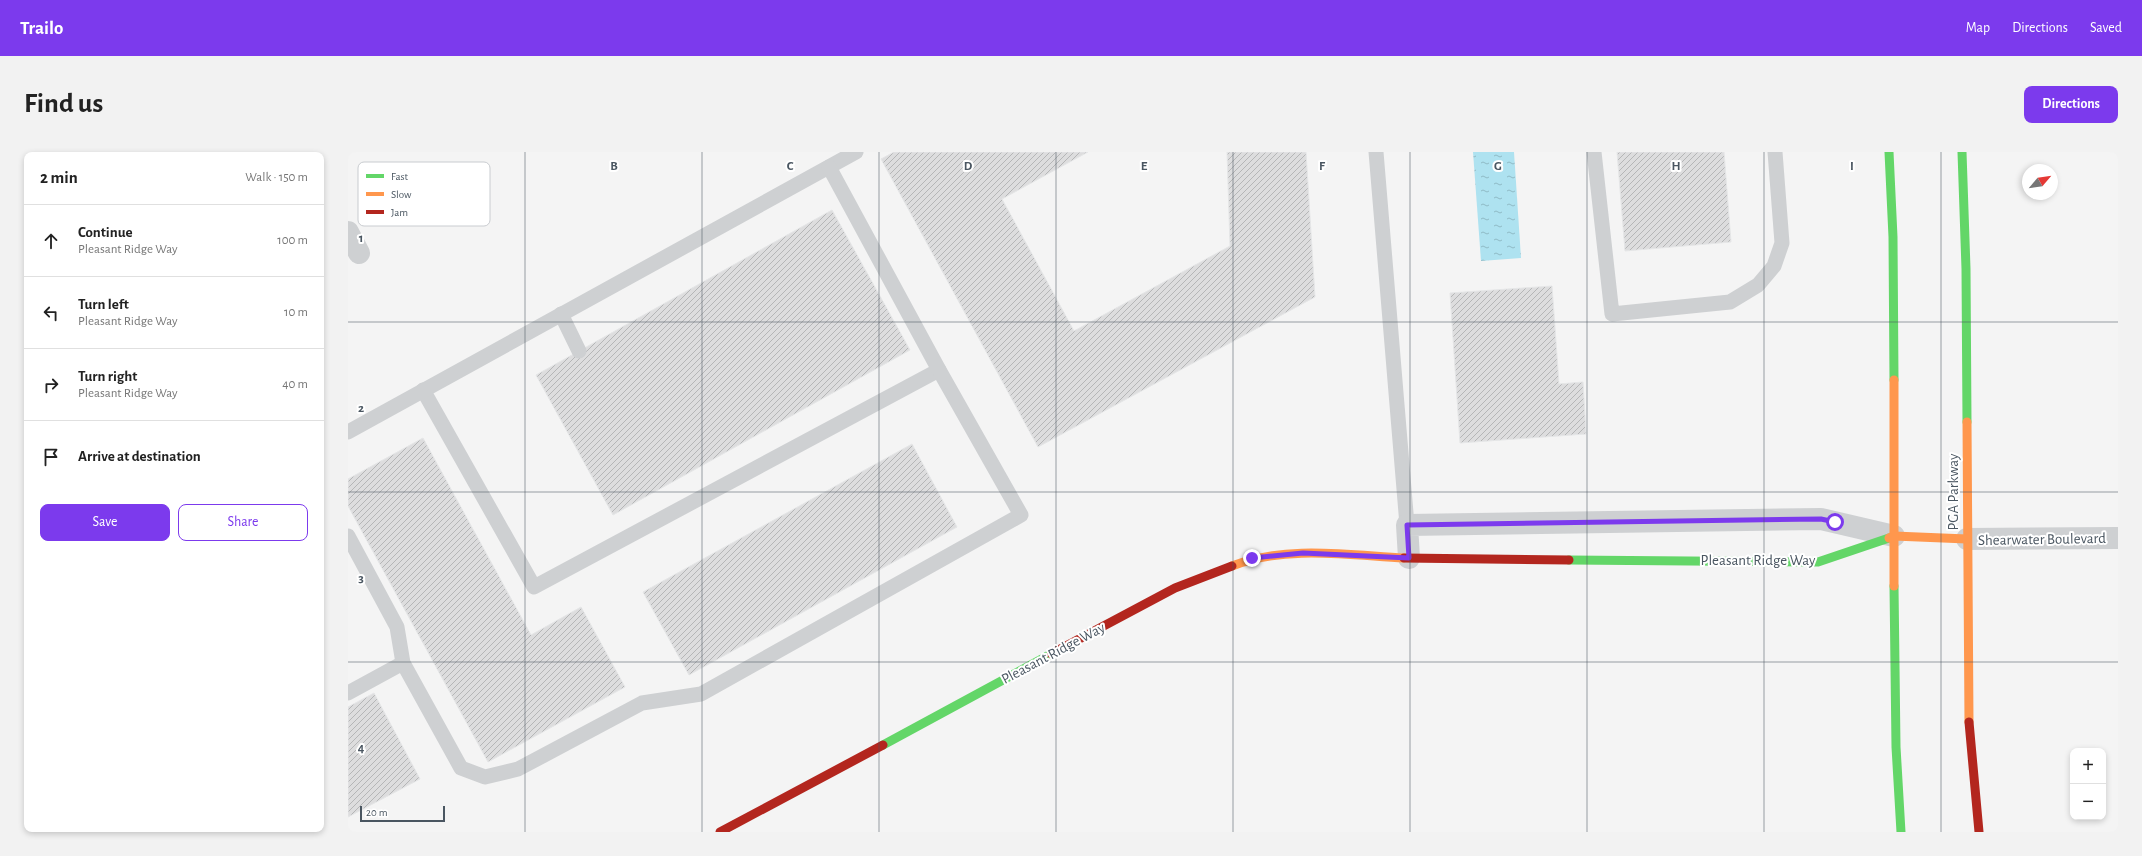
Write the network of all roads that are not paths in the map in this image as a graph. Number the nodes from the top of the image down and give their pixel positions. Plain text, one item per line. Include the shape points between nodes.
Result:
1 (856, 152) edge
2 (1376, 152) edge
3 (1594, 152) edge
4 (1775, 152) edge
5 (1889, 152) edge
6 (1962, 152) edge
7 (829, 167) junction
8 (348, 232) edge
9 (359, 253) dead end
10 (561, 314) junction
11 (580, 351) dead end
12 (939, 370) junction
13 (423, 390) junction
14 (348, 432) edge
15 (1407, 525) junction
16 (348, 536) edge
17 (1894, 536) junction
18 (2118, 538) edge
19 (1967, 539) junction
20 (1409, 558) junction
21 (403, 663) junction
22 (348, 693) edge
23 (720, 832) edge
24 (1901, 832) edge
25 (1979, 832) edge

1 - 7 lane
2 - 15 lane
3 - 4 lane via 1612,314 1730,302 1758,285 1774,266 1782,243
5 - 17 main road
6 - 19 main road, PGA Parkway via 1966,269
7 - 10 lane
7 - 12 lane
8 - 9 street
10 - 11 lane
10 - 13 lane
12 - 13 lane via 534,587
12 - 21 lane via 1021,515 701,694 642,702 518,769 485,777 461,768
13 - 14 lane
15 - 17 street via 1821,519
15 - 20 street
16 - 21 lane via 397,627
17 - 19 main road
17 - 20 main road, Pleasant Ridge Way via 1818,562
17 - 24 main road via 1894,692
18 - 19 street, Shearwater Boulevard
19 - 25 main road, PGA Parkway via 1968,713
20 - 23 main road, Pleasant Ridge Way via 1303,553 1252,558 1182,585
21 - 22 lane

